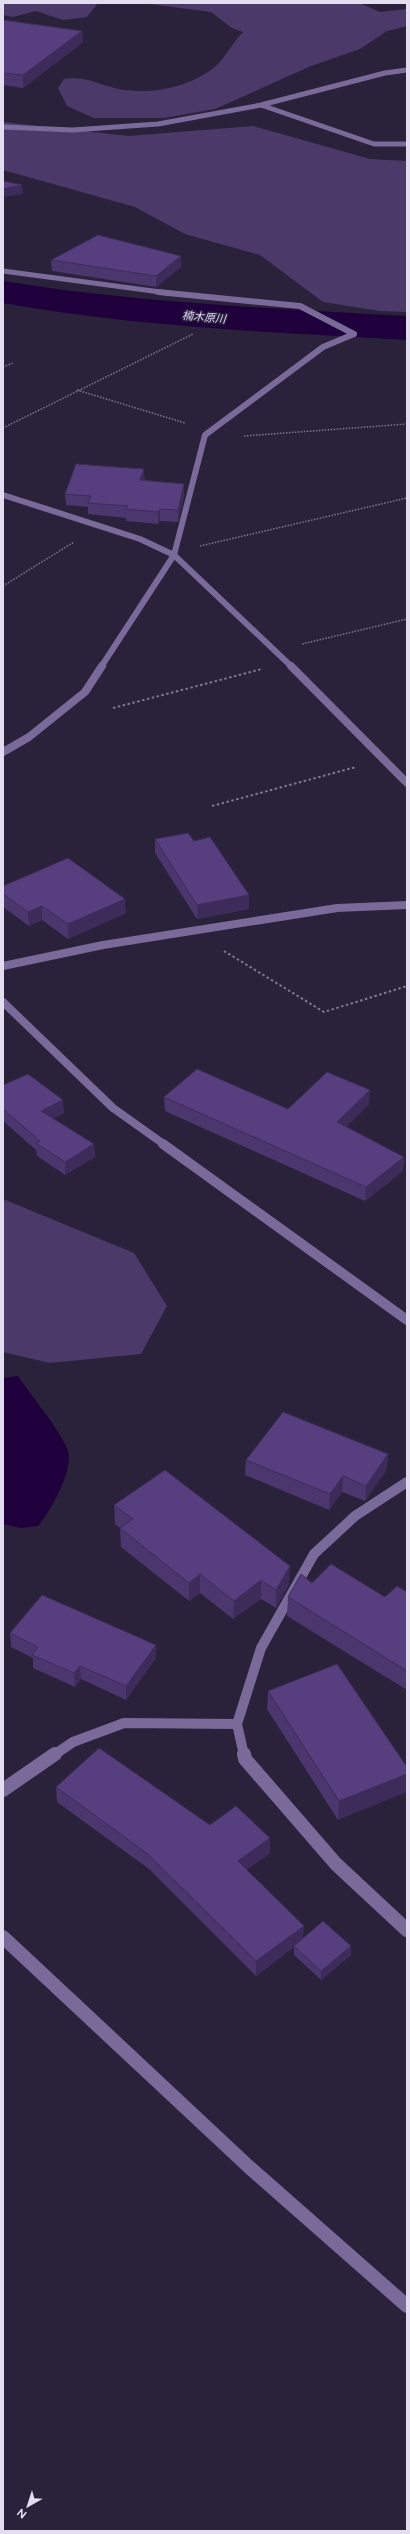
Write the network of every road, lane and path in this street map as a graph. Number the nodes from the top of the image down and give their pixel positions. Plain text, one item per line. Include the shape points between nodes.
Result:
1 (407, 70) edge
2 (261, 105) junction
3 (3, 127) edge
4 (407, 144) edge
5 (3, 271) edge
6 (193, 334) dead end
7 (13, 363) dead end
8 (3, 367) edge
9 (77, 390) junction
10 (407, 424) edge
11 (191, 425) dead end
12 (3, 428) edge
13 (237, 437) dead end
14 (3, 496) edge
15 (407, 498) edge
16 (76, 541) dead end
17 (198, 546) dead end
18 (174, 555) junction
19 (3, 586) edge
20 (407, 619) edge
21 (296, 645) dead end
22 (267, 668) dead end
23 (113, 708) dead end
24 (3, 752) edge
25 (357, 766) dead end
26 (407, 782) edge
27 (212, 806) dead end
28 (407, 905) edge
29 (218, 947) dead end
30 (3, 966) edge
31 (407, 986) edge
32 (3, 1002) edge
33 (407, 1320) edge
34 (407, 1482) edge
35 (237, 1724) junction
36 (3, 1790) edge
37 (407, 1930) edge
38 (3, 1937) edge
39 (407, 2306) edge

1 - 2 street via 385,73
2 - 3 street via 158,124 73,130
2 - 4 street via 374,144
5 - 18 street via 133,290 300,306 354,334 323,347 205,435
6 - 9 path
7 - 8 path
9 - 11 path
9 - 12 path
10 - 13 path
14 - 18 street via 140,539
15 - 17 path
16 - 19 path
18 - 24 street via 85,692 29,737
18 - 26 street via 330,704 335,712
20 - 21 path
22 - 23 path
25 - 27 path
28 - 30 street via 330,909 103,945
29 - 31 path via 324,1012
32 - 33 street via 113,1108
34 - 35 street via 355,1516 314,1554 261,1648
35 - 36 street via 124,1723 73,1742
35 - 37 street via 246,1759 336,1864
38 - 39 street via 249,2167

